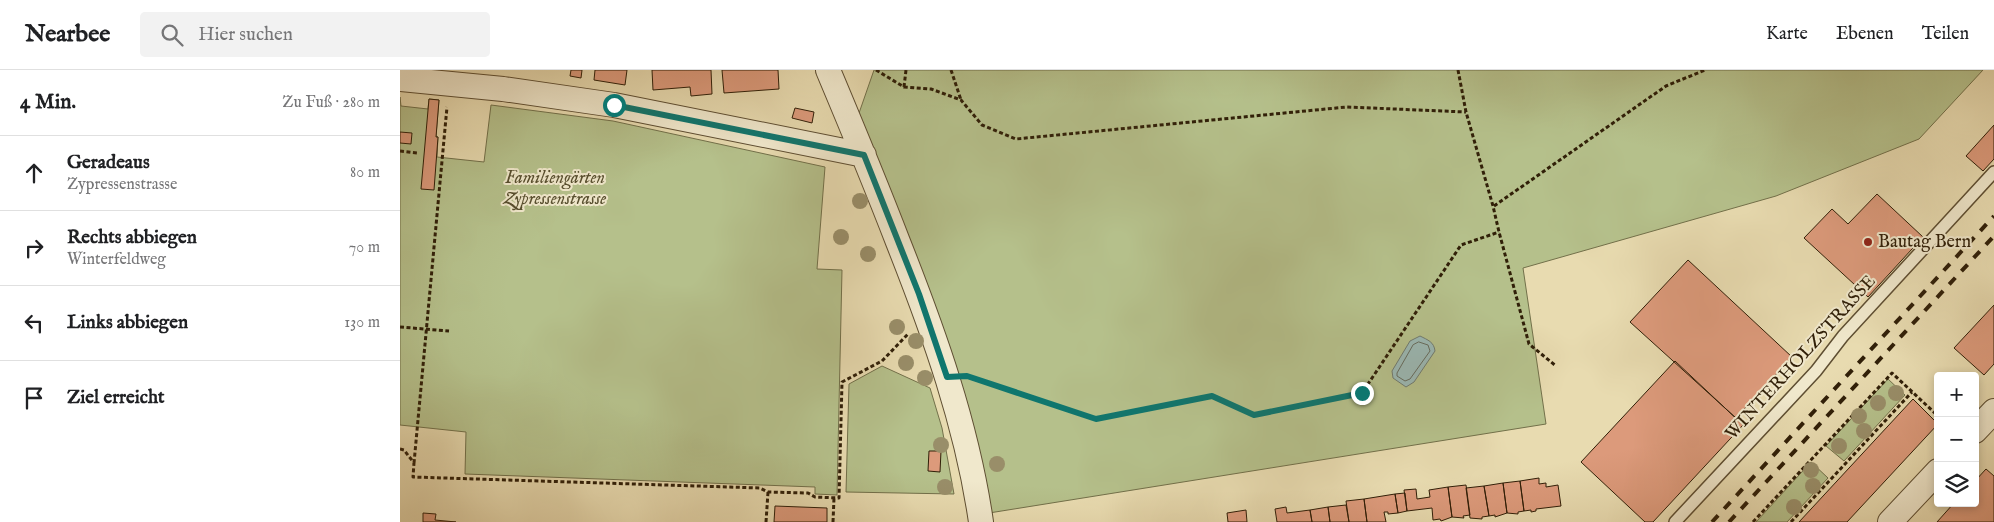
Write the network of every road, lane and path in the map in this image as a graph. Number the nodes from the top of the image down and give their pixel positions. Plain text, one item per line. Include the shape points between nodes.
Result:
1 (828, 70) edge
2 (876, 70) edge
3 (906, 70) edge
4 (951, 70) edge
5 (1458, 70) edge
6 (1705, 70) edge
7 (400, 79) edge
8 (501, 79) edge
9 (904, 87) junction
10 (961, 100) junction
11 (447, 105) dead end
12 (1466, 112) junction
13 (400, 151) edge
14 (417, 153) dead end
15 (864, 155) junction
16 (1994, 172) edge
17 (1494, 206) junction
18 (1499, 232) junction
19 (400, 327) edge
20 (427, 330) junction
21 (448, 331) dead end
22 (912, 332) dead end
23 (1556, 366) dead end
24 (947, 377) junction
25 (1912, 392) junction
26 (1934, 412) edge
27 (400, 449) edge
28 (414, 463) junction
29 (1934, 475) edge
30 (768, 492) junction
31 (834, 498) junction
32 (766, 522) edge
33 (834, 522) edge
34 (981, 522) edge
35 (1675, 522) edge
36 (1753, 522) edge
37 (1791, 522) edge
38 (1890, 522) edge

1 - 15 street
2 - 9 path
3 - 9 path
4 - 10 path
5 - 12 path
6 - 17 path via 1666,86
7 - 8 street
8 - 15 street
9 - 10 path via 931,89
10 - 12 path via 982,125 1016,139 1347,107
11 - 20 path
12 - 17 path
13 - 14 path
15 - 24 street via 919,294
16 - 35 lane, WINTERHOLZSTRASSE
17 - 18 path
18 - 23 path via 1530,344
18 - 24 path via 1460,245 1362,393 1254,415 1212,396 1096,419 967,376
19 - 20 path
20 - 21 path
20 - 28 path
22 - 31 path via 882,361 842,382 839,498
24 - 34 street via 968,453
25 - 26 path
25 - 36 path via 1892,373
25 - 37 path
27 - 28 path
28 - 30 path via 413,476 760,488
29 - 38 street
30 - 31 path via 808,493 814,497
30 - 32 path
31 - 33 path

